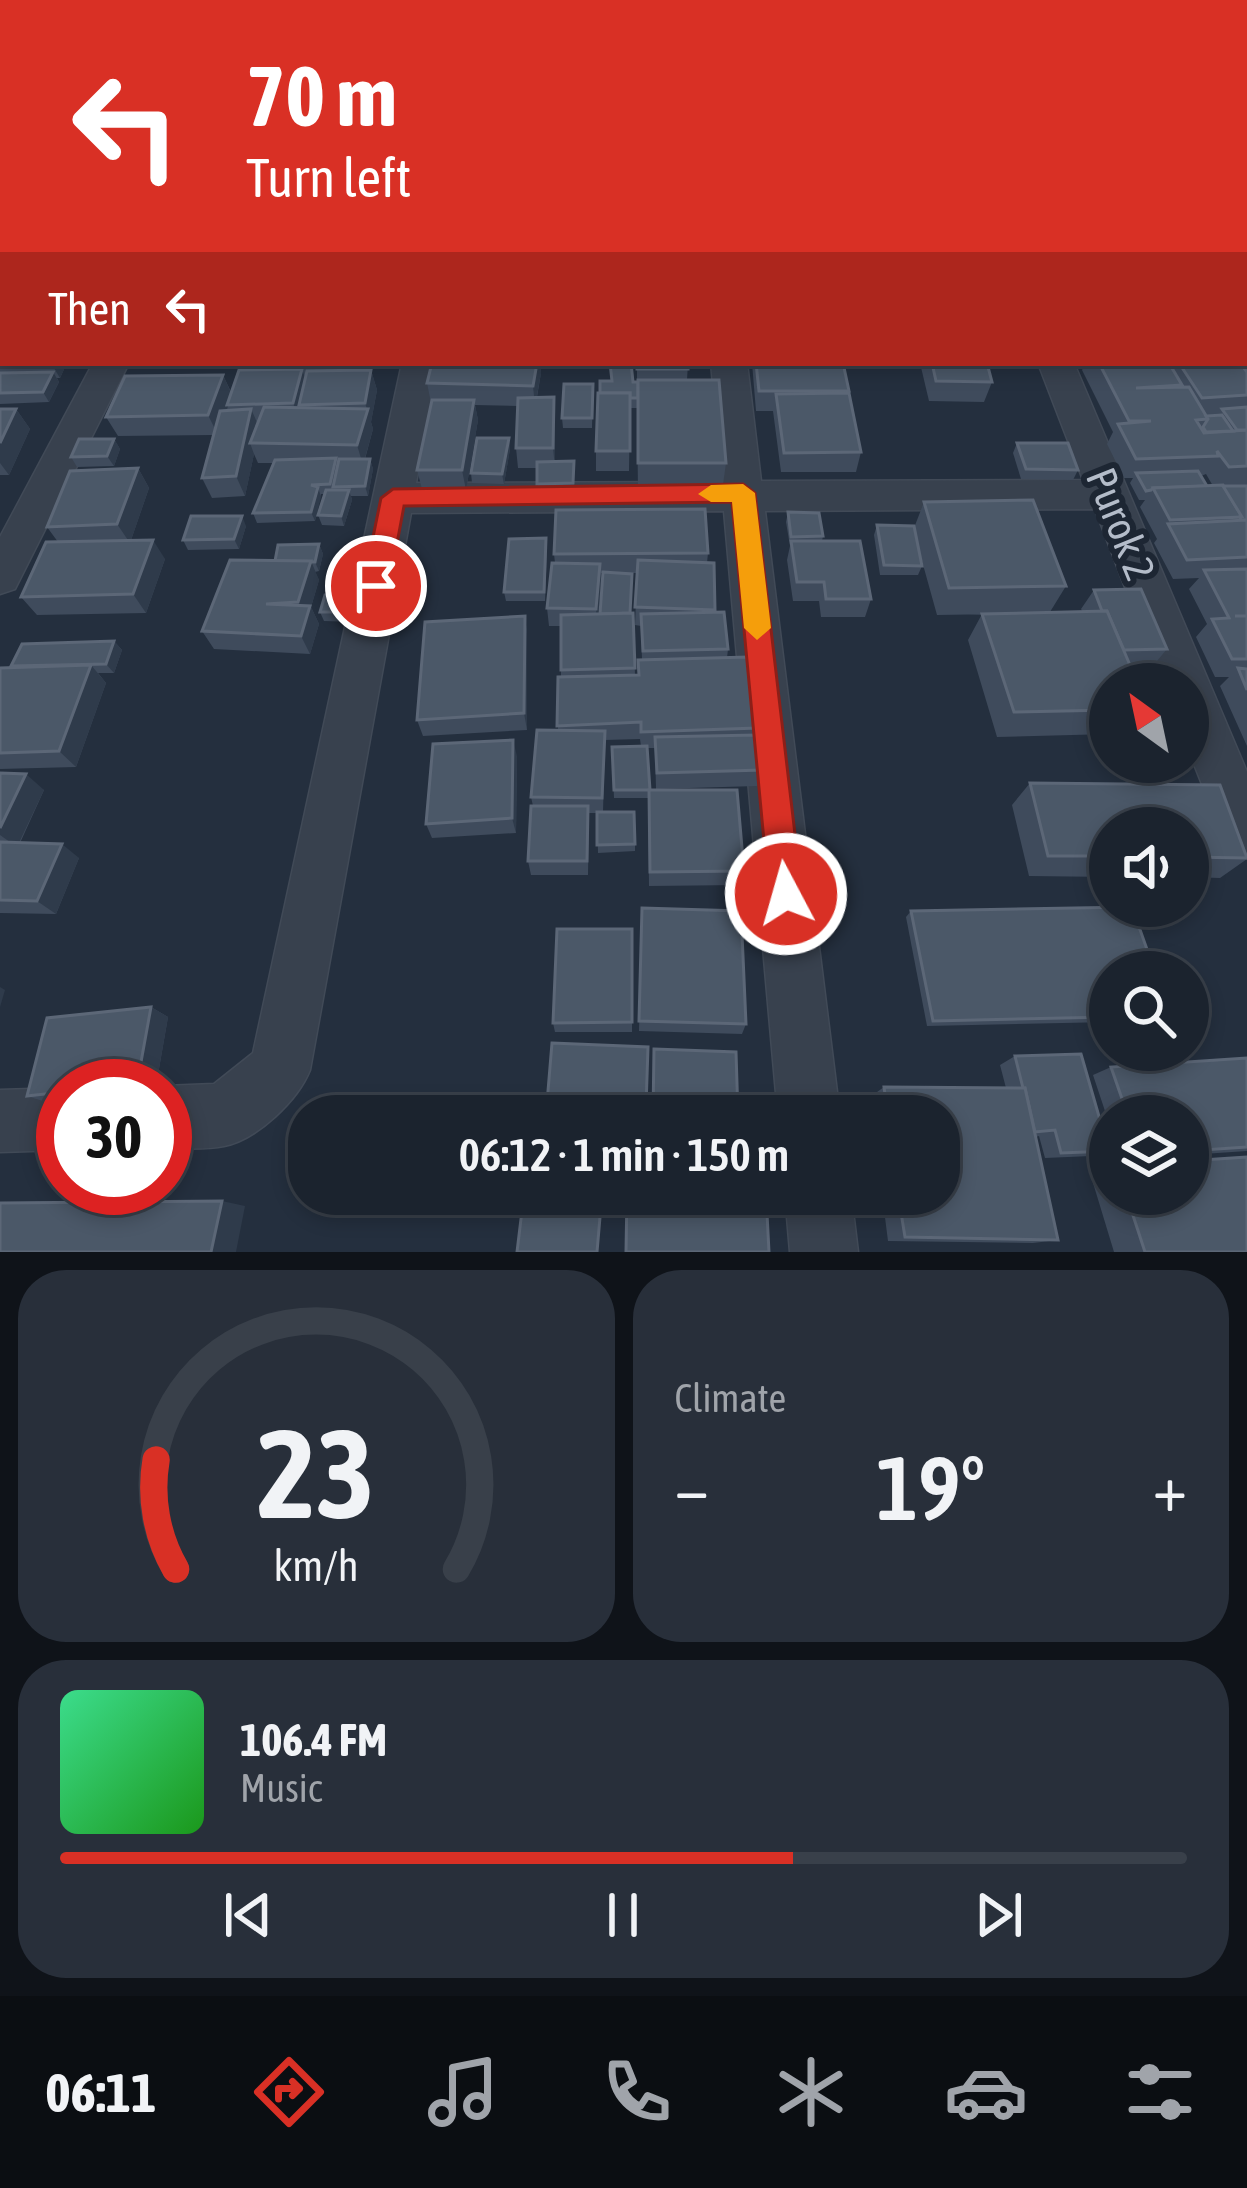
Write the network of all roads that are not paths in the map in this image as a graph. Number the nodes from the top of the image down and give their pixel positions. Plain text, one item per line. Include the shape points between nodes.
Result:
1 (109, 366) edge
2 (419, 366) edge
3 (729, 366) edge
4 (1057, 366) edge
5 (743, 493) junction
6 (1108, 494) junction
7 (393, 498) junction
8 (19, 509) edge
9 (0, 577) edge
10 (1178, 663) edge
11 (1209, 740) edge
12 (1247, 832) edge
13 (807, 1095) edge
14 (192, 1116) edge
15 (36, 1120) edge
16 (0, 1121) edge
17 (820, 1215) edge
18 (824, 1252) edge

1 - 8 street
2 - 7 street
3 - 5 street
4 - 6 street, Purok 2
5 - 6 street
5 - 7 street
5 - 13 street
6 - 10 street, Purok 2
7 - 14 street via 280,1070 225,1115
8 - 9 street
11 - 12 street, Purok 2
15 - 16 street
17 - 18 street

